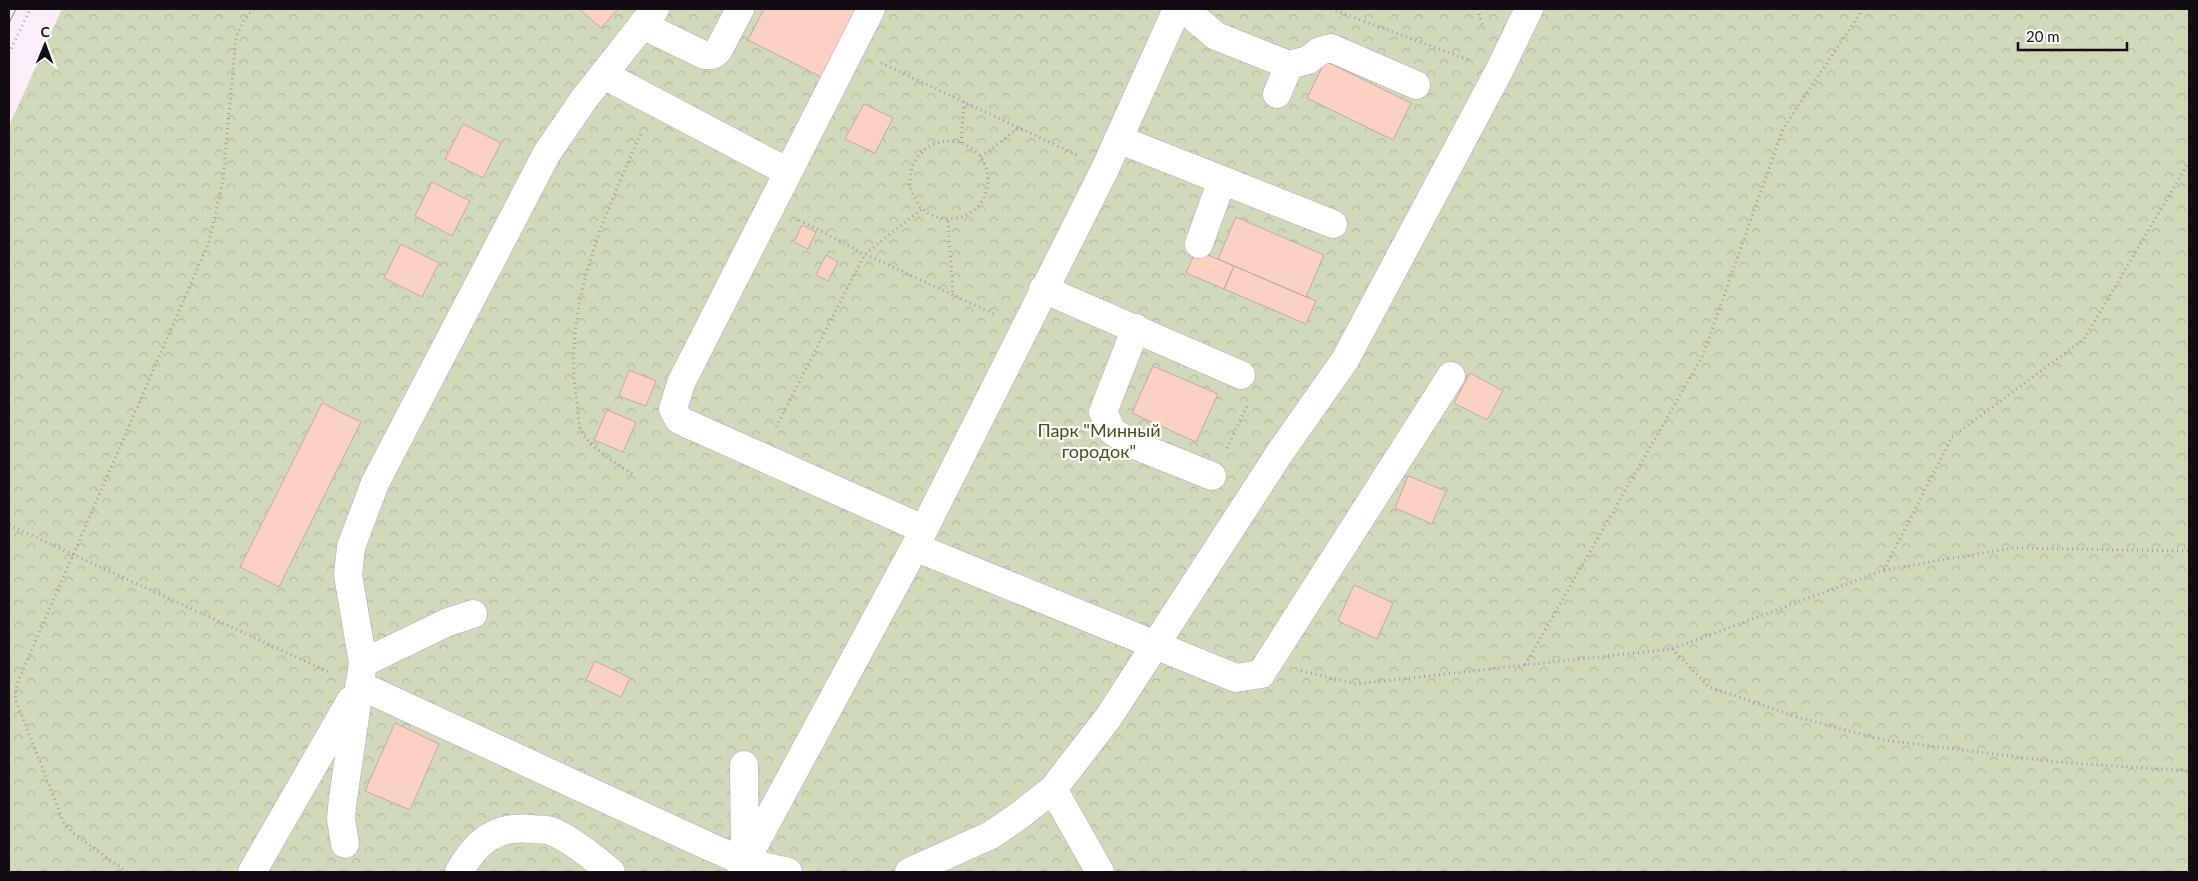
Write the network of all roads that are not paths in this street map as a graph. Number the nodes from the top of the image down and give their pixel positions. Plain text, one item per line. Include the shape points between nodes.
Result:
1 (740, 9) edge
2 (871, 9) edge
3 (1177, 9) edge
4 (1184, 9) edge
5 (1528, 9) edge
6 (648, 17) edge
7 (1289, 65) junction
8 (604, 75) junction
9 (1416, 85) dead end
10 (1277, 94) dead end
11 (1118, 139) junction
12 (788, 172) junction
13 (1222, 180) junction
14 (1333, 224) dead end
15 (1199, 244) dead end
16 (1043, 289) junction
17 (1136, 328) junction
18 (1241, 375) road end
19 (1451, 376) dead end
20 (1212, 476) road end
21 (919, 538) junction
22 (473, 614) dead end
23 (1155, 645) junction
24 (361, 674) junction
25 (744, 765) dead end
26 (1053, 789) junction
27 (345, 844) dead end
28 (743, 867) edge
29 (252, 872) edge
30 (459, 872) edge
31 (611, 872) edge
32 (788, 872) edge
33 (909, 872) edge
34 (1100, 872) edge

1 - 6 lane via 718,51 712,55 704,55
2 - 12 lane
3 - 11 lane
4 - 7 lane via 1216,36
5 - 23 lane via 1499,71 1346,360 1279,454
6 - 8 lane
7 - 9 lane via 1331,48
7 - 10 lane
8 - 12 lane
8 - 24 lane via 547,153 375,483 351,547 348,575
11 - 13 lane
11 - 16 lane
12 - 21 lane via 681,383 674,409 678,420
13 - 14 lane
13 - 15 lane
16 - 17 lane
16 - 21 lane
17 - 18 lane
17 - 20 lane via 1103,412 1112,431 1132,444
19 - 23 lane via 1261,674 1236,678
21 - 23 lane
21 - 28 lane
22 - 24 lane via 448,622
23 - 26 lane via 1108,718
24 - 27 lane via 341,818
24 - 28 lane
24 - 29 lane
25 - 28 lane
26 - 33 lane via 991,835
26 - 34 lane
28 - 32 lane
30 - 31 lane via 484,840 495,832 515,827 550,831 583,850

